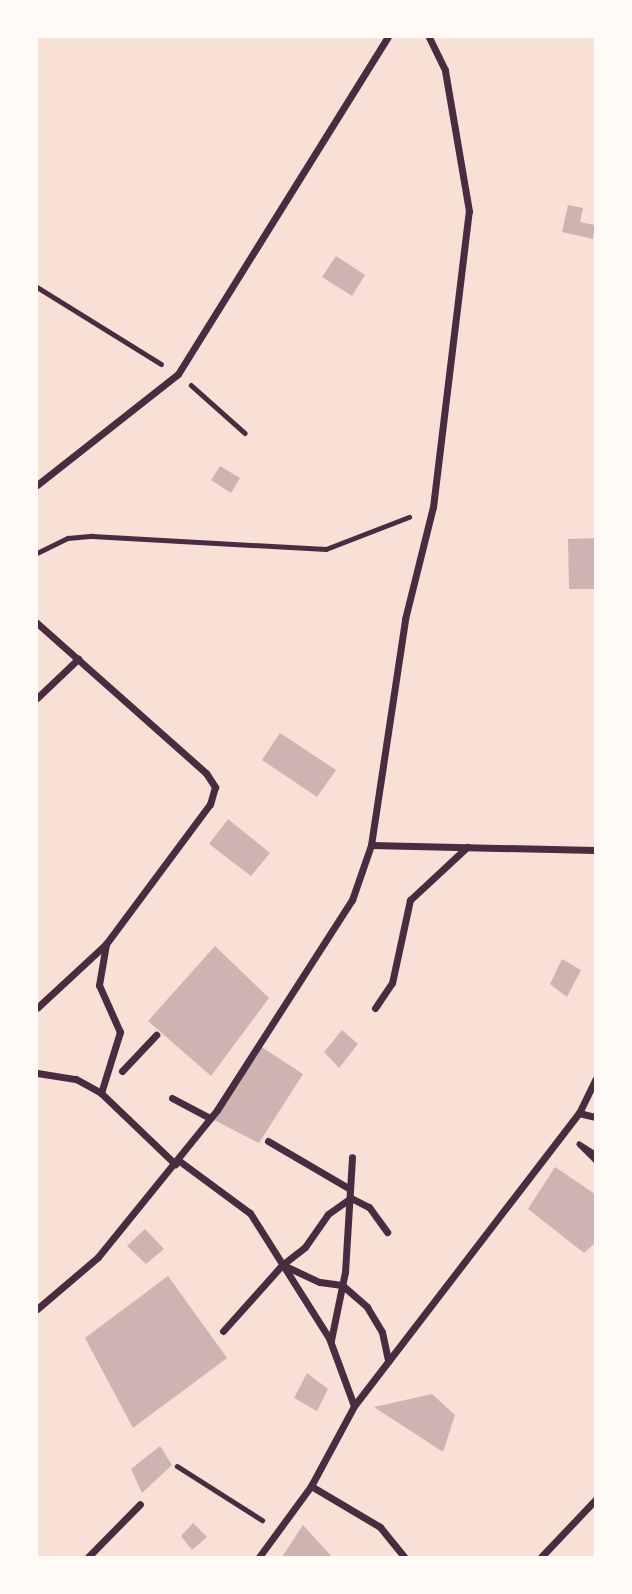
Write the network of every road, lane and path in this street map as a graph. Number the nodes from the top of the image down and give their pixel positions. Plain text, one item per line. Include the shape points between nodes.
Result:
1 (388, 37) edge
2 (429, 37) edge
3 (37, 287) edge
4 (178, 374) junction
5 (245, 433) dead end
6 (37, 485) edge
7 (433, 507) junction
8 (37, 553) edge
9 (37, 623) edge
10 (78, 659) junction
11 (37, 698) edge
12 (371, 845) junction
13 (468, 847) junction
14 (595, 850) edge
15 (106, 943) junction
16 (37, 1008) edge
17 (375, 1009) dead end
18 (156, 1035) dead end
19 (110, 1065) junction
20 (37, 1073) edge
21 (595, 1080) edge
22 (101, 1093) junction
23 (172, 1098) dead end
24 (579, 1113) junction
25 (595, 1117) edge
26 (210, 1118) junction
27 (268, 1141) dead end
28 (595, 1154) edge
29 (352, 1157) dead end
30 (595, 1160) edge
31 (177, 1162) junction
32 (350, 1189) junction
33 (352, 1198) junction
34 (387, 1232) dead end
35 (282, 1265) junction
36 (342, 1285) junction
37 (37, 1309) edge
38 (223, 1331) dead end
39 (330, 1343) junction
40 (388, 1362) junction
41 (354, 1406) junction
42 (177, 1466) dead end
43 (311, 1486) junction
44 (595, 1500) edge
45 (140, 1504) dead end
46 (278, 1530) junction
47 (88, 1557) edge
48 (259, 1557) edge
49 (404, 1557) edge
50 (541, 1557) edge

1 - 4 street
2 - 7 street via 445,70 469,211
3 - 4 path
4 - 5 path
4 - 6 street
7 - 8 path via 326,549 92,536 68,538
7 - 12 street via 405,619
9 - 10 street
10 - 11 street
10 - 15 street via 206,773 215,787 210,804
12 - 13 street
12 - 26 street via 352,900
13 - 14 street
13 - 17 street via 410,900 392,983
15 - 16 street
15 - 19 street via 99,985 120,1032
18 - 19 street via 124,1072
19 - 22 street
20 - 22 street via 76,1079
21 - 24 street
22 - 31 street
23 - 26 street
24 - 25 street
24 - 40 street
26 - 31 street
27 - 32 street
28 - 30 path via 579,1144
29 - 32 street
31 - 35 street via 250,1213
31 - 37 street via 98,1256
32 - 33 street
33 - 34 street via 369,1206
33 - 35 street via 328,1214 305,1247
33 - 36 street
35 - 36 street via 320,1282
35 - 38 street
35 - 39 street
36 - 39 street
36 - 40 street via 368,1307 382,1332
39 - 41 street
40 - 41 street
41 - 43 street
42 - 46 path
43 - 46 street
43 - 49 street via 380,1527
44 - 50 street
45 - 47 street
46 - 48 street

